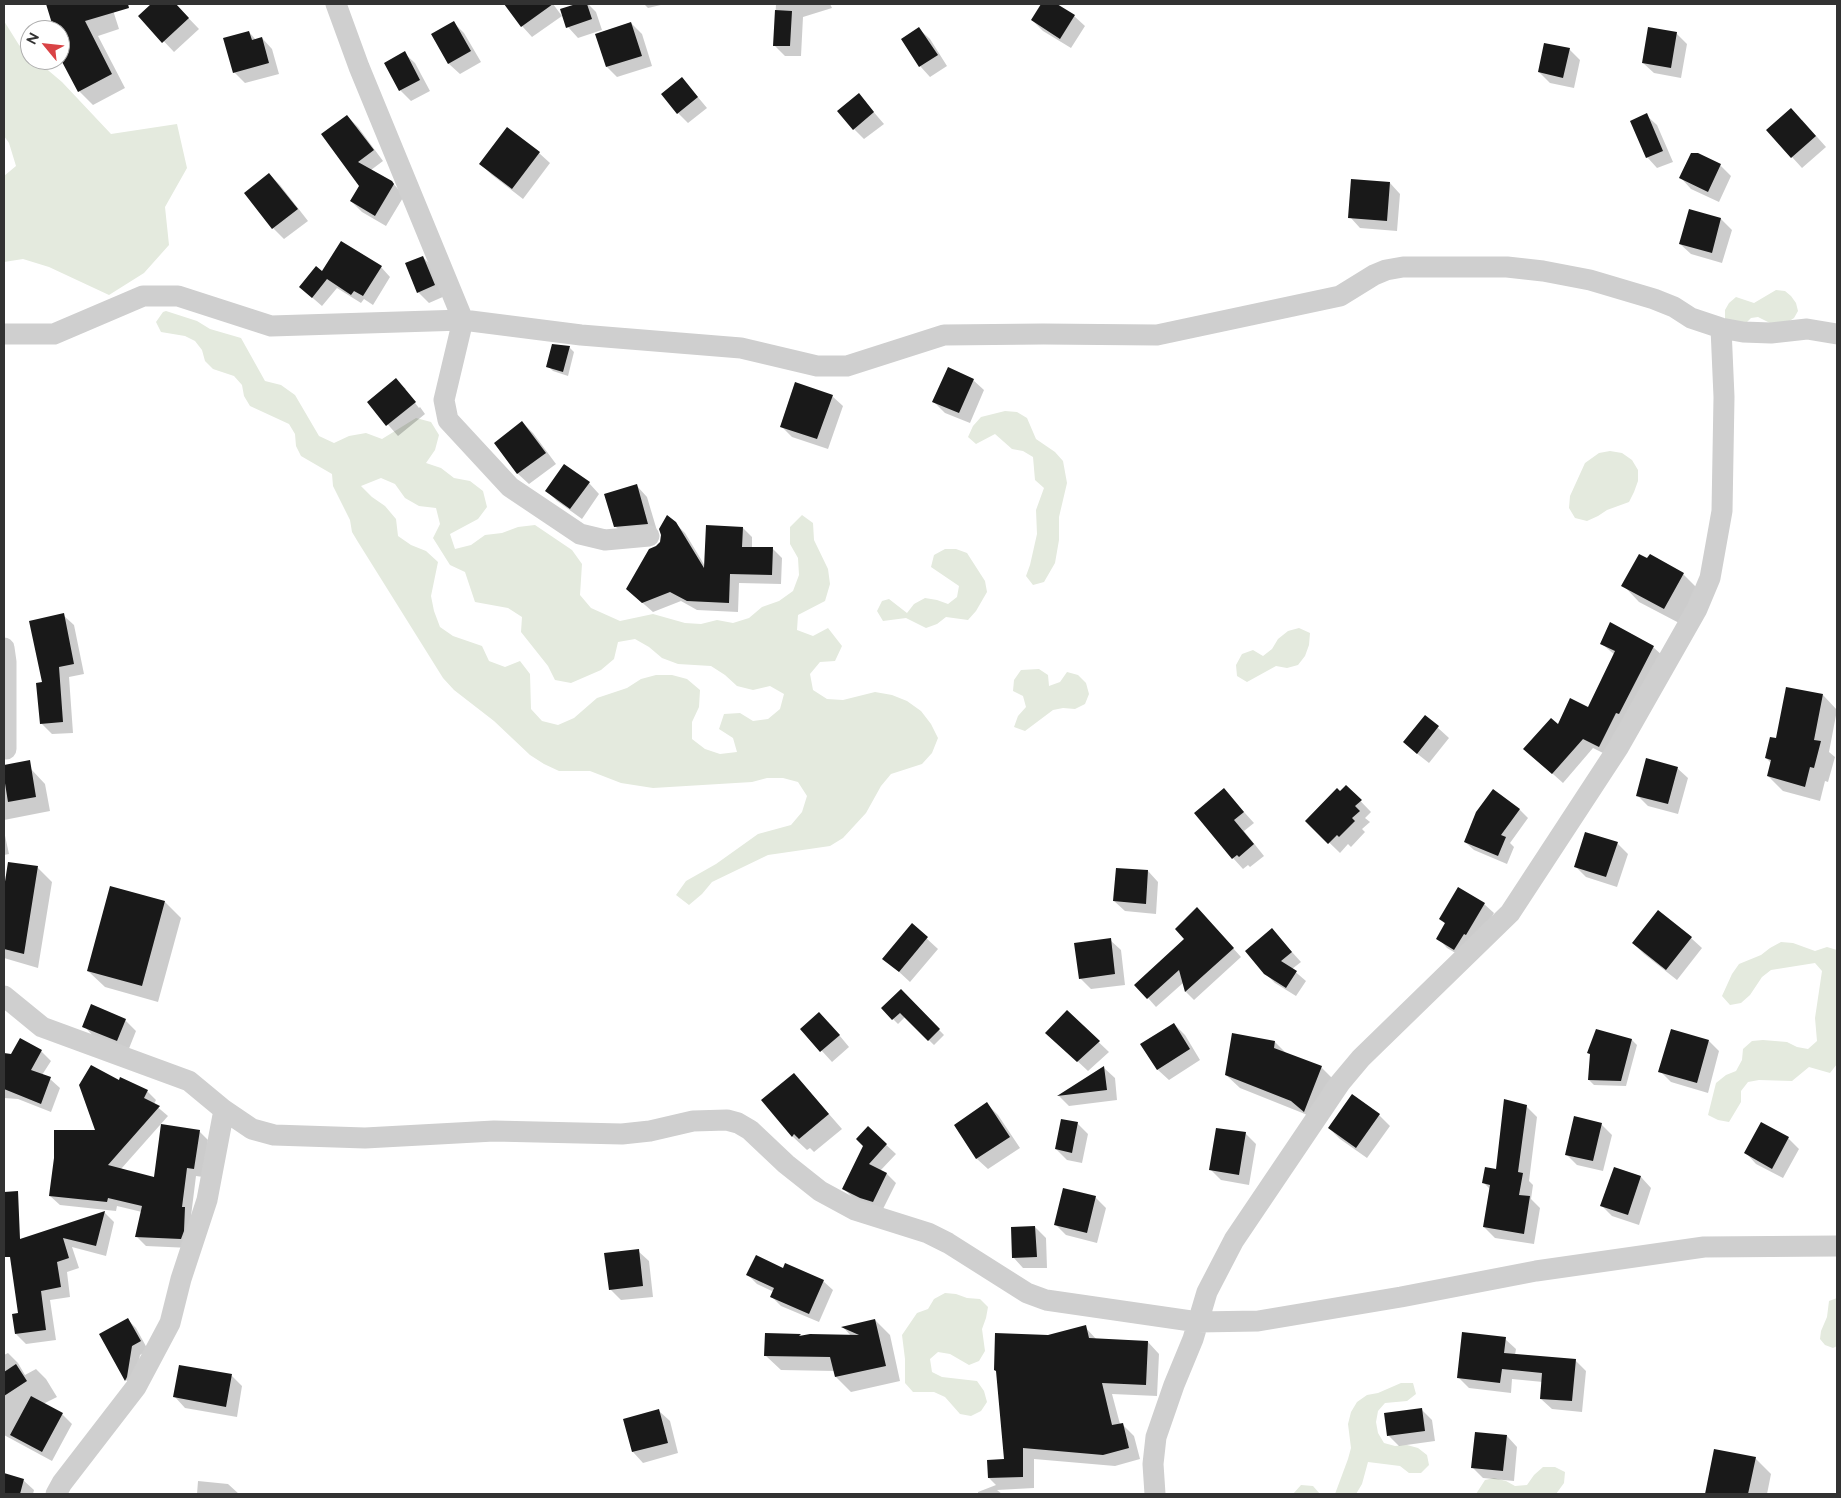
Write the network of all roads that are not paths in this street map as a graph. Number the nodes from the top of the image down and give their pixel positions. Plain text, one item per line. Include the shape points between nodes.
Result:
1 (336, 4) edge
2 (1691, 318) junction
3 (463, 320) junction
4 (1721, 328) junction
5 (4, 334) edge
6 (1837, 334) edge
7 (1723, 352) junction
8 (648, 536) dead end
9 (4, 648) edge
10 (6, 749) dead end
11 (4, 996) edge
12 (224, 1110) junction
13 (1837, 1246) edge
14 (1198, 1322) junction
15 (56, 1494) edge
16 (1155, 1494) edge

1 - 3 street
2 - 3 street via 1654,299 1590,280 1543,271 1507,267 1403,267 1374,274 1340,296 1157,335 944,335 847,366 817,366 741,348 581,335
2 - 4 street
2 - 7 street
3 - 5 street via 271,326 178,296 143,296 54,334
3 - 8 street via 444,400 448,420 510,487 580,534 605,540
4 - 6 street via 1771,333 1807,329
4 - 7 street
7 - 14 street via 1722,511 1710,578 1697,609 1618,748 1510,912 1361,1058 1340,1083 1234,1240 1207,1292
9 - 10 street
11 - 12 street via 42,1027 189,1080
12 - 14 street via 252,1129 274,1135 373,1137 494,1131 622,1134 692,1121 727,1120 750,1130 820,1191 855,1210 928,1233 1027,1293 1046,1300
12 - 15 street via 208,1200 170,1323 136,1386
13 - 14 street via 1704,1247 1536,1271 1258,1321
14 - 16 street via 1156,1436 1153,1464

